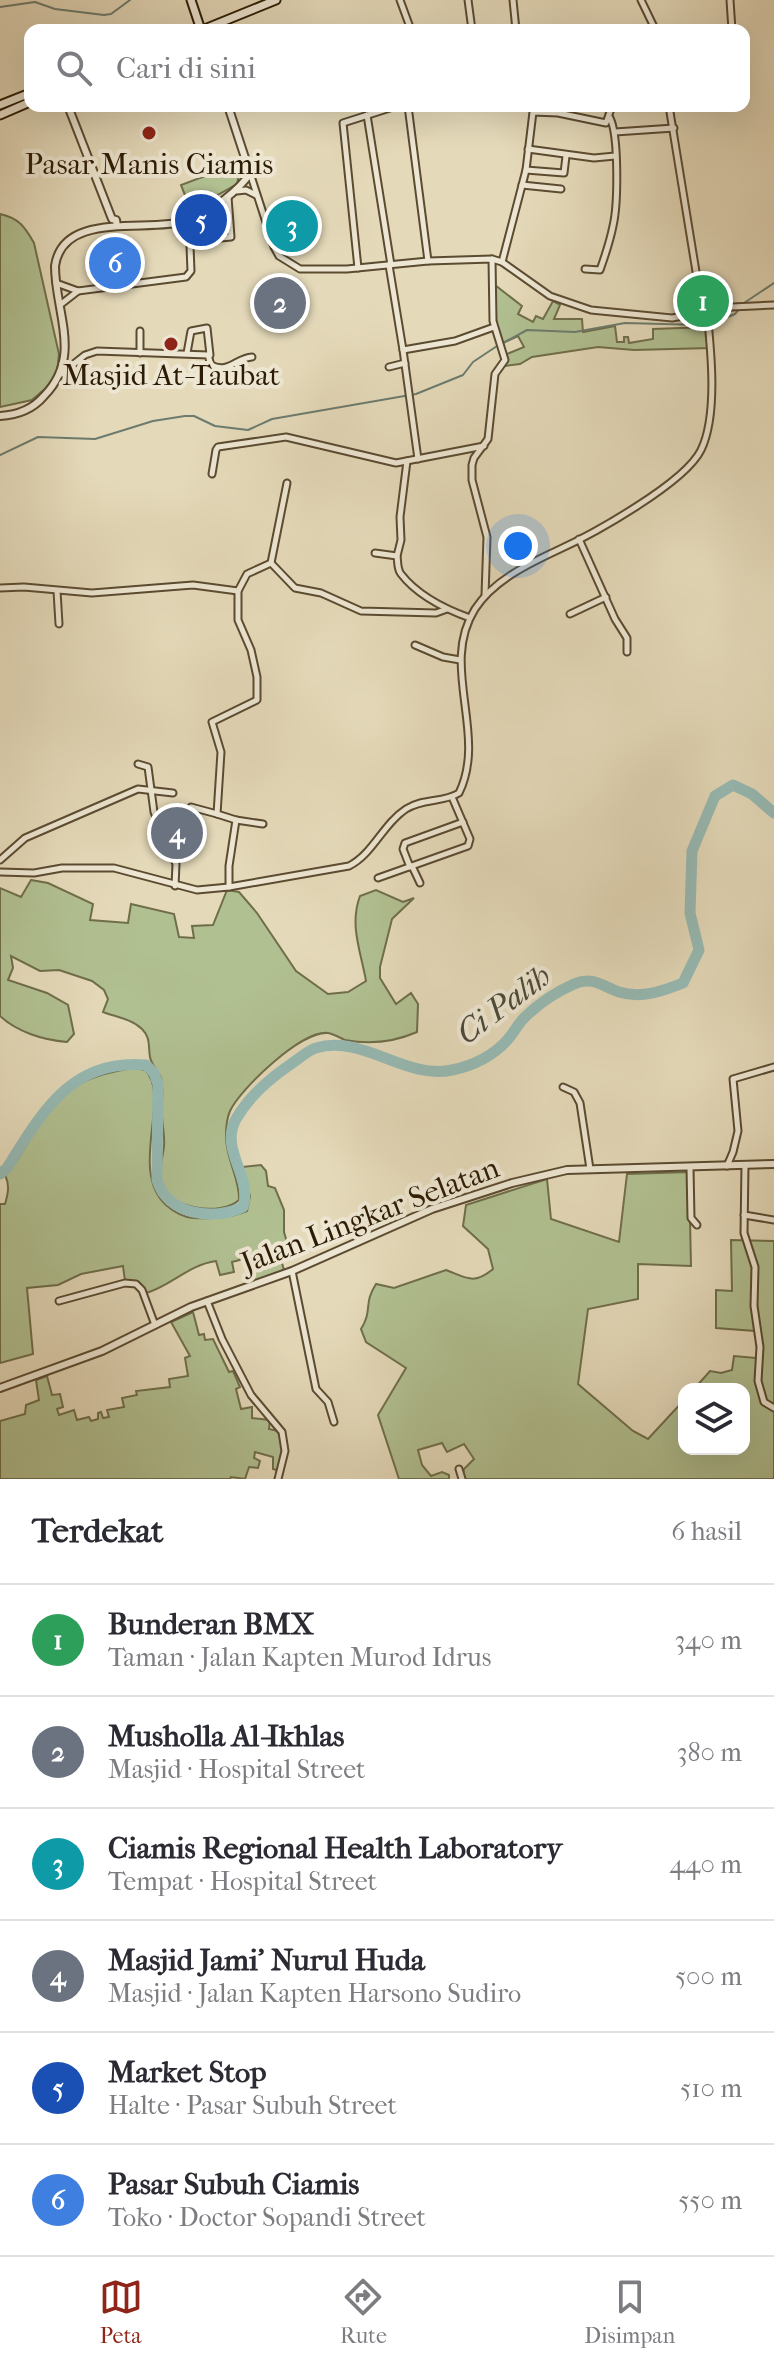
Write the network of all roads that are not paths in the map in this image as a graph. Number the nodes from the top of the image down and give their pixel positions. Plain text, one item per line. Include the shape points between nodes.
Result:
1 (191, 0) edge
2 (276, 0) edge
3 (400, 0) edge
4 (468, 0) edge
5 (513, 0) edge
6 (641, 0) edge
7 (730, 0) edge
8 (200, 24) edge
9 (217, 24) edge
10 (409, 24) edge
11 (471, 24) edge
12 (515, 24) edge
13 (652, 24) edge
14 (732, 24) edge
15 (24, 99) edge
16 (24, 100) edge
17 (0, 105) edge
18 (70, 112) edge
19 (230, 112) edge
20 (377, 112) edge
21 (409, 112) edge
22 (534, 112) edge
23 (546, 112) edge
24 (611, 112) edge
25 (670, 112) edge
26 (0, 115) edge
27 (367, 115) junction
28 (610, 117) junction
29 (674, 128) junction
30 (615, 132) junction
31 (528, 149) junction
32 (566, 156) junction
33 (615, 156) junction
34 (526, 170) junction
35 (250, 173) junction
36 (522, 185) junction
37 (561, 189) dead end
38 (237, 191) junction
39 (257, 195) junction
40 (228, 196) junction
41 (189, 221) junction
42 (110, 223) junction
43 (189, 241) junction
44 (492, 259) junction
45 (428, 261) junction
46 (502, 262) junction
47 (390, 265) junction
48 (358, 268) junction
49 (585, 269) dead end
50 (56, 283) junction
51 (699, 290) junction
52 (78, 291) junction
53 (774, 305) edge
54 (59, 306) junction
55 (719, 309) junction
56 (707, 312) junction
57 (689, 315) junction
58 (494, 327) junction
59 (140, 331) dead end
60 (403, 350) junction
61 (140, 353) junction
62 (187, 354) junction
63 (210, 355) junction
64 (252, 357) dead end
65 (405, 363) junction
66 (389, 367) dead end
67 (61, 374) junction
68 (0, 416) edge
69 (485, 445) junction
70 (418, 459) junction
71 (407, 461) junction
72 (212, 474) dead end
73 (287, 483) dead end
74 (579, 539) junction
75 (375, 553) dead end
76 (397, 556) junction
77 (271, 563) junction
78 (0, 588) edge
79 (57, 591) junction
80 (238, 591) junction
81 (485, 596) junction
82 (606, 597) junction
83 (447, 609) junction
84 (570, 614) dead end
85 (470, 618) junction
86 (59, 624) dead end
87 (415, 645) dead end
88 (627, 652) dead end
89 (460, 660) junction
90 (138, 764) dead end
91 (150, 788) junction
92 (173, 793) dead end
93 (452, 797) junction
94 (191, 807) dead end
95 (217, 814) junction
96 (236, 820) junction
97 (463, 822) junction
98 (263, 824) dead end
99 (0, 860) edge
100 (411, 866) junction
101 (0, 872) edge
102 (378, 878) dead end
103 (420, 883) dead end
104 (175, 886) junction
105 (229, 887) junction
106 (774, 1067) edge
107 (563, 1087) dead end
108 (774, 1164) edge
109 (745, 1165) junction
110 (727, 1166) junction
111 (690, 1168) junction
112 (590, 1169) junction
113 (744, 1215) junction
114 (774, 1220) edge
115 (697, 1225) dead end
116 (292, 1271) junction
117 (59, 1301) dead end
118 (207, 1301) junction
119 (155, 1325) junction
120 (0, 1388) edge
121 (774, 1408) edge
122 (334, 1422) dead end
123 (459, 1469) dead end
124 (278, 1479) edge
125 (462, 1479) edge

1 - 8 main road
2 - 9 main road
3 - 10 street
4 - 11 street
5 - 12 street
6 - 13 street
7 - 14 street
15 - 17 main road
16 - 26 main road
18 - 42 street
19 - 35 street
20 - 27 street
21 - 45 street
22 - 31 street
23 - 28 street via 605,123
24 - 28 street
25 - 29 street
27 - 47 street
27 - 48 street via 343,123
28 - 30 street
29 - 30 street
29 - 51 street
30 - 33 street
31 - 32 street
31 - 34 street
32 - 33 street
32 - 34 street via 564,173
33 - 49 street via 612,229 601,269
34 - 36 street
35 - 38 street
35 - 39 street
36 - 37 street
36 - 46 street
38 - 39 street
38 - 40 street
39 - 48 street via 279,256 300,269
40 - 41 street
40 - 43 street via 231,237
41 - 42 street via 113,229
41 - 43 street
42 - 50 street via 62,246 56,255
43 - 52 street via 191,271 186,277
44 - 45 street
44 - 46 street
44 - 58 street
45 - 47 street
46 - 57 street via 550,296 577,307 662,318
47 - 48 street
47 - 60 street
50 - 52 street
50 - 54 street
51 - 55 street
51 - 57 street
52 - 54 street
53 - 55 street
54 - 67 street via 65,342
55 - 56 street
56 - 57 street
56 - 74 street via 709,423 700,451 670,482
58 - 60 street via 455,341
58 - 69 street via 505,362 495,374
59 - 61 street
60 - 65 street
61 - 62 street
61 - 67 street via 90,352
62 - 63 street
62 - 63 street via 188,335 205,328
63 - 64 street via 216,368
65 - 66 street
65 - 70 street
67 - 68 street via 39,402
69 - 70 street
69 - 81 street via 474,458 472,475 487,533
70 - 71 street
71 - 72 street via 369,459 284,437 217,448
71 - 76 street
73 - 77 street
74 - 81 street via 524,567
74 - 82 street
75 - 76 street
76 - 83 street via 400,573
77 - 80 street via 247,574
77 - 83 street via 295,588 363,611
78 - 79 street
79 - 80 street via 193,585
79 - 86 street
80 - 95 street via 238,620 251,650 258,697 212,722 221,752
81 - 85 street
82 - 84 street
82 - 88 street via 627,638
83 - 85 street
85 - 89 street
87 - 89 street
89 - 93 street via 469,756 462,789
90 - 91 street via 148,767
91 - 92 street
91 - 99 street via 39,831
91 - 104 street via 176,864
93 - 97 street
93 - 105 street via 403,811 349,866
94 - 95 street
95 - 96 street
96 - 98 street
96 - 105 street
97 - 100 street via 468,846
97 - 100 street via 403,845
100 - 102 street
100 - 103 street
101 - 104 street via 114,868
104 - 105 street
106 - 110 street via 733,1079 738,1131
107 - 112 street via 580,1103
108 - 109 street, Jalan Lingkar Selatan
109 - 110 street, Jalan Lingkar Selatan
109 - 113 street
110 - 111 street, Jalan Lingkar Selatan
111 - 112 street, Jalan Lingkar Selatan
111 - 115 street via 692,1220
112 - 116 street, Jalan Lingkar Selatan via 550,1173 432,1209
113 - 114 street
113 - 121 street via 745,1241 755,1267 758,1381 764,1402
116 - 118 street, Jalan Lingkar Selatan
116 - 122 street via 316,1389 328,1402
117 - 119 street via 136,1284
118 - 119 street, Jalan Lingkar Selatan
118 - 124 street via 251,1395 282,1432 285,1451
119 - 120 street, Jalan Lingkar Selatan via 102,1351
123 - 125 street

